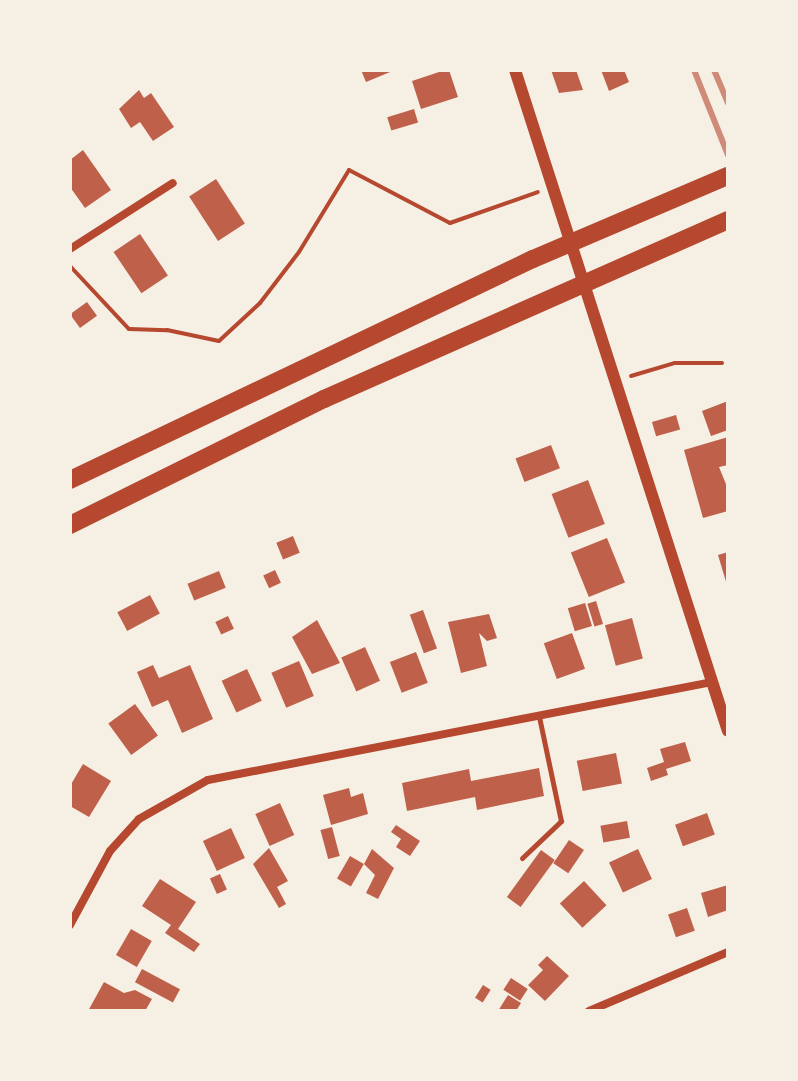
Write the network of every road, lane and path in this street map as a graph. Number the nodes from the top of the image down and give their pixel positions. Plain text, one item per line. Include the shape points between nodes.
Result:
1 (515, 70) edge
2 (728, 176) edge
3 (173, 183) dead end
4 (551, 187) junction
5 (724, 222) edge
6 (70, 249) edge
7 (70, 266) edge
8 (722, 363) dead end
9 (617, 382) junction
10 (70, 480) edge
11 (70, 525) edge
12 (712, 682) junction
13 (539, 717) junction
14 (728, 731) edge
15 (522, 858) dead end
16 (70, 925) edge
17 (728, 952) edge
18 (589, 1011) edge

1 - 4 street
2 - 10 highway via 533,259
3 - 6 street
4 - 7 path via 450,223 349,170 260,303 219,341 167,330 129,329
4 - 9 street
5 - 11 highway via 324,399
8 - 9 path via 675,363
9 - 12 street
12 - 13 street
12 - 14 street
13 - 15 lane via 561,821
13 - 16 street via 208,780 139,819 110,851
17 - 18 street

